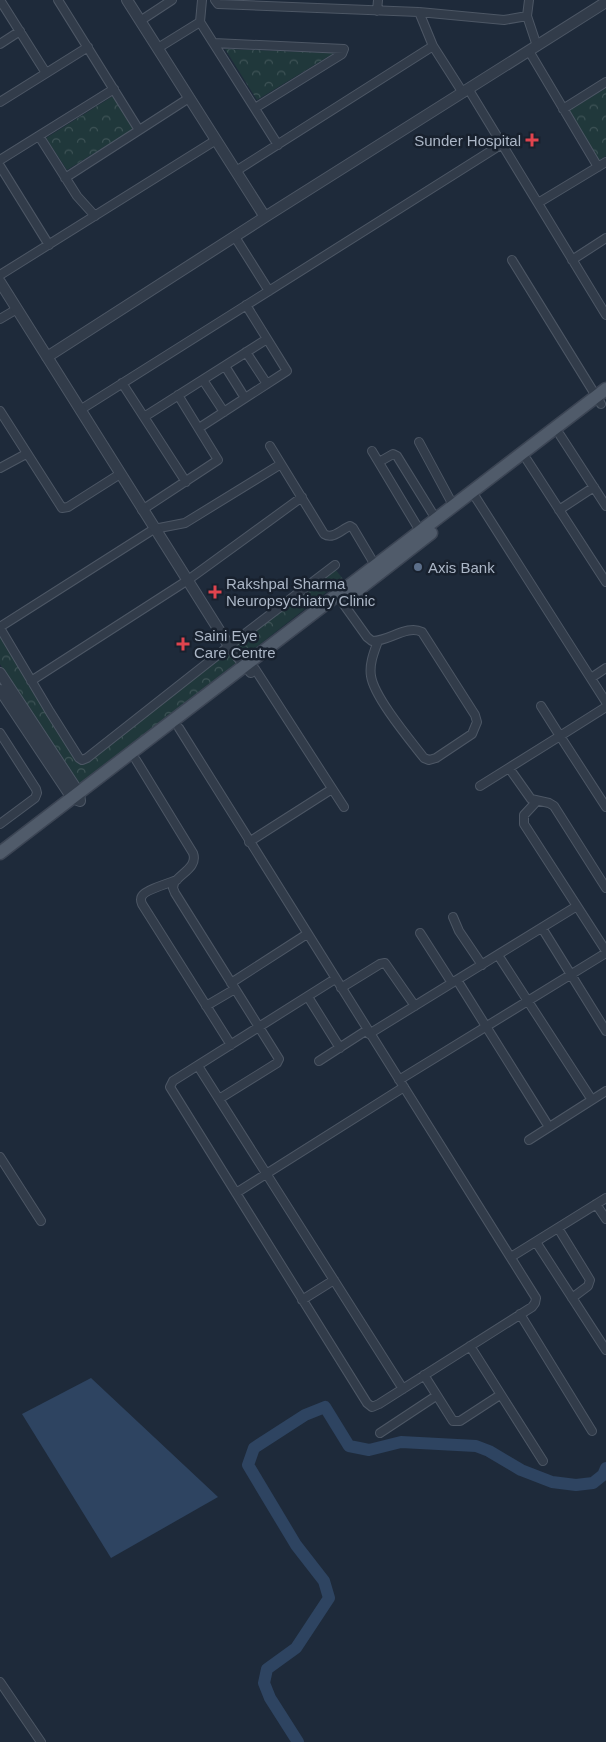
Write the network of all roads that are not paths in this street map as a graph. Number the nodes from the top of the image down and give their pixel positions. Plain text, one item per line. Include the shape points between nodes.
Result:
1 (0, 0) edge
2 (58, 0) edge
3 (127, 0) edge
4 (202, 0) edge
5 (215, 0) edge
6 (326, 0) edge
7 (378, 0) edge
8 (529, 0) edge
9 (168, 1) edge
10 (606, 2) edge
11 (324, 8) junction
12 (377, 11) junction
13 (419, 12) junction
14 (527, 16) junction
15 (140, 21) junction
16 (200, 22) junction
17 (20, 31) junction
18 (214, 43) junction
19 (0, 44) edge
20 (433, 46) junction
21 (88, 47) junction
22 (158, 48) junction
23 (533, 48) junction
24 (46, 73) junction
25 (606, 82) edge
26 (114, 89) junction
27 (466, 91) junction
28 (189, 98) junction
29 (0, 102) edge
30 (254, 108) junction
31 (564, 109) junction
32 (139, 130) junction
33 (39, 136) junction
34 (216, 140) junction
35 (502, 144) junction
36 (278, 145) junction
37 (0, 160) edge
38 (606, 162) edge
39 (0, 166) edge
40 (598, 167) junction
41 (236, 172) junction
42 (65, 178) junction
43 (538, 203) junction
44 (95, 216) junction
45 (265, 217) junction
46 (235, 236) junction
47 (606, 238) edge
48 (48, 245) junction
49 (512, 260) dead end
50 (572, 260) junction
51 (0, 275) edge
52 (0, 282) edge
53 (269, 291) junction
54 (246, 306) junction
55 (17, 308) junction
56 (606, 315) edge
57 (0, 319) edge
58 (267, 339) junction
59 (246, 352) junction
60 (47, 357) junction
61 (224, 366) junction
62 (203, 380) junction
63 (122, 383) junction
64 (267, 384) junction
65 (178, 395) junction
66 (602, 397) edge
67 (245, 398) junction
68 (80, 410) junction
69 (0, 411) edge
70 (224, 412) junction
71 (144, 417) junction
72 (198, 428) junction
73 (560, 435) junction
74 (419, 442) dead end
75 (270, 446) dead end
76 (372, 451) dead end
77 (26, 454) junction
78 (527, 460) junction
79 (379, 462) junction
80 (281, 464) junction
81 (0, 468) edge
82 (120, 474) junction
83 (186, 482) junction
84 (594, 487) junction
85 (302, 497) junction
86 (476, 498) junction
87 (453, 506) junction
88 (606, 506) edge
89 (142, 510) junction
90 (559, 510) junction
91 (436, 519) junction
92 (154, 529) junction
93 (420, 531) junction
94 (376, 565) junction
95 (335, 566) dead end
96 (188, 580) junction
97 (606, 582) edge
98 (342, 602) junction
99 (0, 627) edge
100 (378, 641) junction
101 (229, 646) junction
102 (606, 668) edge
103 (251, 669) junction
104 (0, 673) edge
105 (591, 678) junction
106 (31, 681) junction
107 (0, 690) edge
108 (606, 702) edge
109 (541, 706) dead end
110 (606, 707) edge
111 (179, 728) junction
112 (0, 733) edge
113 (560, 736) junction
114 (136, 760) junction
115 (509, 768) junction
116 (480, 786) dead end
117 (332, 789) junction
118 (77, 797) junction
119 (537, 801) junction
120 (344, 807) dead end
121 (606, 808) edge
122 (0, 824) edge
123 (249, 842) junction
124 (0, 853) edge
125 (0, 863) edge
126 (177, 880) junction
127 (606, 888) edge
128 (577, 906) junction
129 (453, 917) dead end
130 (542, 928) junction
131 (420, 933) dead end
132 (307, 934) junction
133 (606, 952) edge
134 (498, 955) junction
135 (482, 965) junction
136 (571, 975) junction
137 (335, 979) junction
138 (454, 982) junction
139 (233, 986) junction
140 (341, 988) junction
141 (308, 997) junction
142 (528, 1002) junction
143 (206, 1006) junction
144 (415, 1006) junction
145 (259, 1027) junction
146 (487, 1027) junction
147 (606, 1031) edge
148 (368, 1032) junction
149 (231, 1045) junction
150 (340, 1048) junction
151 (319, 1061) dead end
152 (198, 1066) junction
153 (401, 1084) junction
154 (606, 1091) edge
155 (219, 1099) junction
156 (592, 1100) junction
157 (549, 1127) junction
158 (529, 1140) dead end
159 (0, 1157) edge
160 (266, 1173) junction
161 (236, 1192) junction
162 (606, 1198) edge
163 (596, 1204) junction
164 (606, 1219) edge
165 (41, 1221) dead end
166 (558, 1228) junction
167 (536, 1242) junction
168 (511, 1257) junction
169 (334, 1280) junction
170 (572, 1298) junction
171 (302, 1300) junction
172 (520, 1314) junction
173 (470, 1346) junction
174 (606, 1350) edge
175 (424, 1375) junction
176 (403, 1388) junction
177 (500, 1395) junction
178 (436, 1396) junction
179 (592, 1431) dead end
180 (380, 1433) dead end
181 (543, 1461) dead end
182 (0, 1682) edge
183 (41, 1742) edge

1 - 17 street
2 - 21 street
3 - 15 street
4 - 16 street
5 - 11 street via 218,4
6 - 11 street
7 - 12 street
8 - 14 street
9 - 15 street
10 - 23 street
11 - 12 street
12 - 13 street
13 - 14 street via 504,20
13 - 20 street
14 - 23 street
15 - 22 street
16 - 18 street
16 - 22 street
17 - 19 street
17 - 24 street
18 - 30 street
18 - 30 street via 344,49 342,54
20 - 27 street
20 - 36 street
21 - 24 street
21 - 26 street
22 - 28 street
23 - 27 street
23 - 31 street
24 - 29 street
25 - 31 street
26 - 32 street
26 - 33 street
27 - 35 street
27 - 45 street
28 - 32 street
28 - 34 street
30 - 36 street
31 - 40 street
32 - 42 street
33 - 37 street
33 - 42 street
34 - 41 street
34 - 44 street
35 - 43 street
35 - 53 street
36 - 41 street
38 - 40 street
39 - 48 street
40 - 43 street
41 - 45 street
42 - 44 street
43 - 50 street
44 - 48 street
45 - 46 street
46 - 53 street
46 - 60 street
47 - 50 street
48 - 51 street
49 - 66 street
50 - 56 street
52 - 55 street
53 - 54 street
54 - 58 street
54 - 63 street
55 - 57 street
55 - 60 street
58 - 59 street
58 - 64 street via 286,371
59 - 61 street
59 - 64 street
60 - 68 street
61 - 62 street
61 - 67 street
62 - 65 street
62 - 70 street
63 - 68 street
63 - 71 street
64 - 67 street
65 - 71 street
65 - 72 street
66 - 73 main road
66 - 87 main road
67 - 70 street
68 - 82 street
69 - 77 street
70 - 72 street
71 - 83 street
72 - 83 street via 218,460
73 - 78 main road
73 - 84 street
74 - 87 street
75 - 80 street
76 - 79 street
77 - 81 street
77 - 82 street via 62,508
78 - 86 main road
78 - 90 street
79 - 91 street via 393,454 397,456
79 - 93 street
80 - 85 street
80 - 92 street via 185,523
82 - 89 street
83 - 89 street
84 - 88 street
84 - 90 street
85 - 94 street via 324,534 332,536 350,526
85 - 96 street
86 - 98 main road
86 - 105 street
87 - 91 main road
89 - 92 street
90 - 97 street
91 - 93 main road
92 - 96 street
92 - 99 street
93 - 94 main road
94 - 103 main road
95 - 101 street
96 - 101 street
96 - 106 street
98 - 100 street via 367,637
98 - 103 main road
99 - 106 street
100 - 100 street via 372,659 373,685 424,758 436,758 472,734 477,722 475,715 422,632 412,629
101 - 103 street
101 - 106 street via 82,760
102 - 105 street
103 - 111 main road
103 - 117 street
103 - 118 main road
104 - 118 street
105 - 108 street
107 - 118 street
109 - 113 street
110 - 113 street
111 - 114 main road
111 - 123 street
112 - 122 street via 37,793
113 - 115 street
113 - 121 street
114 - 118 main road
114 - 126 street via 195,858
115 - 116 street
115 - 119 street via 527,794
117 - 120 street
117 - 123 street
118 - 124 main road
118 - 125 main road
119 - 127 street via 554,806
119 - 128 street via 524,815 524,824
123 - 132 street
126 - 139 street via 173,888 175,894
126 - 143 street via 147,892 141,900
128 - 130 street
128 - 133 street
129 - 135 street
130 - 134 street
130 - 136 street
131 - 138 street
132 - 137 street
132 - 139 street
133 - 136 street
134 - 135 street
134 - 142 street
135 - 138 street
136 - 142 street
136 - 147 street
137 - 140 street
137 - 141 street
138 - 144 street
138 - 146 street
139 - 143 street
139 - 145 street
140 - 144 street via 386,963
140 - 148 street
141 - 145 street
141 - 150 street
142 - 146 street
142 - 156 street
143 - 149 street
144 - 148 street
145 - 149 street
145 - 155 street via 279,1061
146 - 153 street
146 - 157 street
148 - 150 street
148 - 153 street
149 - 152 street
150 - 151 street
152 - 155 street
152 - 161 street via 173,1081 170,1087
153 - 160 street
153 - 168 street
154 - 156 street
155 - 160 street
156 - 157 street
157 - 158 street
159 - 165 street
160 - 161 street
160 - 169 street
161 - 171 street
162 - 163 street
163 - 164 street
163 - 166 street
166 - 167 street
166 - 170 street via 590,1280 588,1286
167 - 168 street
167 - 170 street
168 - 172 street via 536,1298 532,1307
169 - 171 street
169 - 176 street
170 - 174 street
171 - 176 street via 369,1405 375,1406
172 - 173 street
172 - 179 street
173 - 175 street
173 - 177 street
175 - 176 street
175 - 178 street
177 - 178 street via 456,1422
177 - 181 street
178 - 180 street
182 - 183 street

